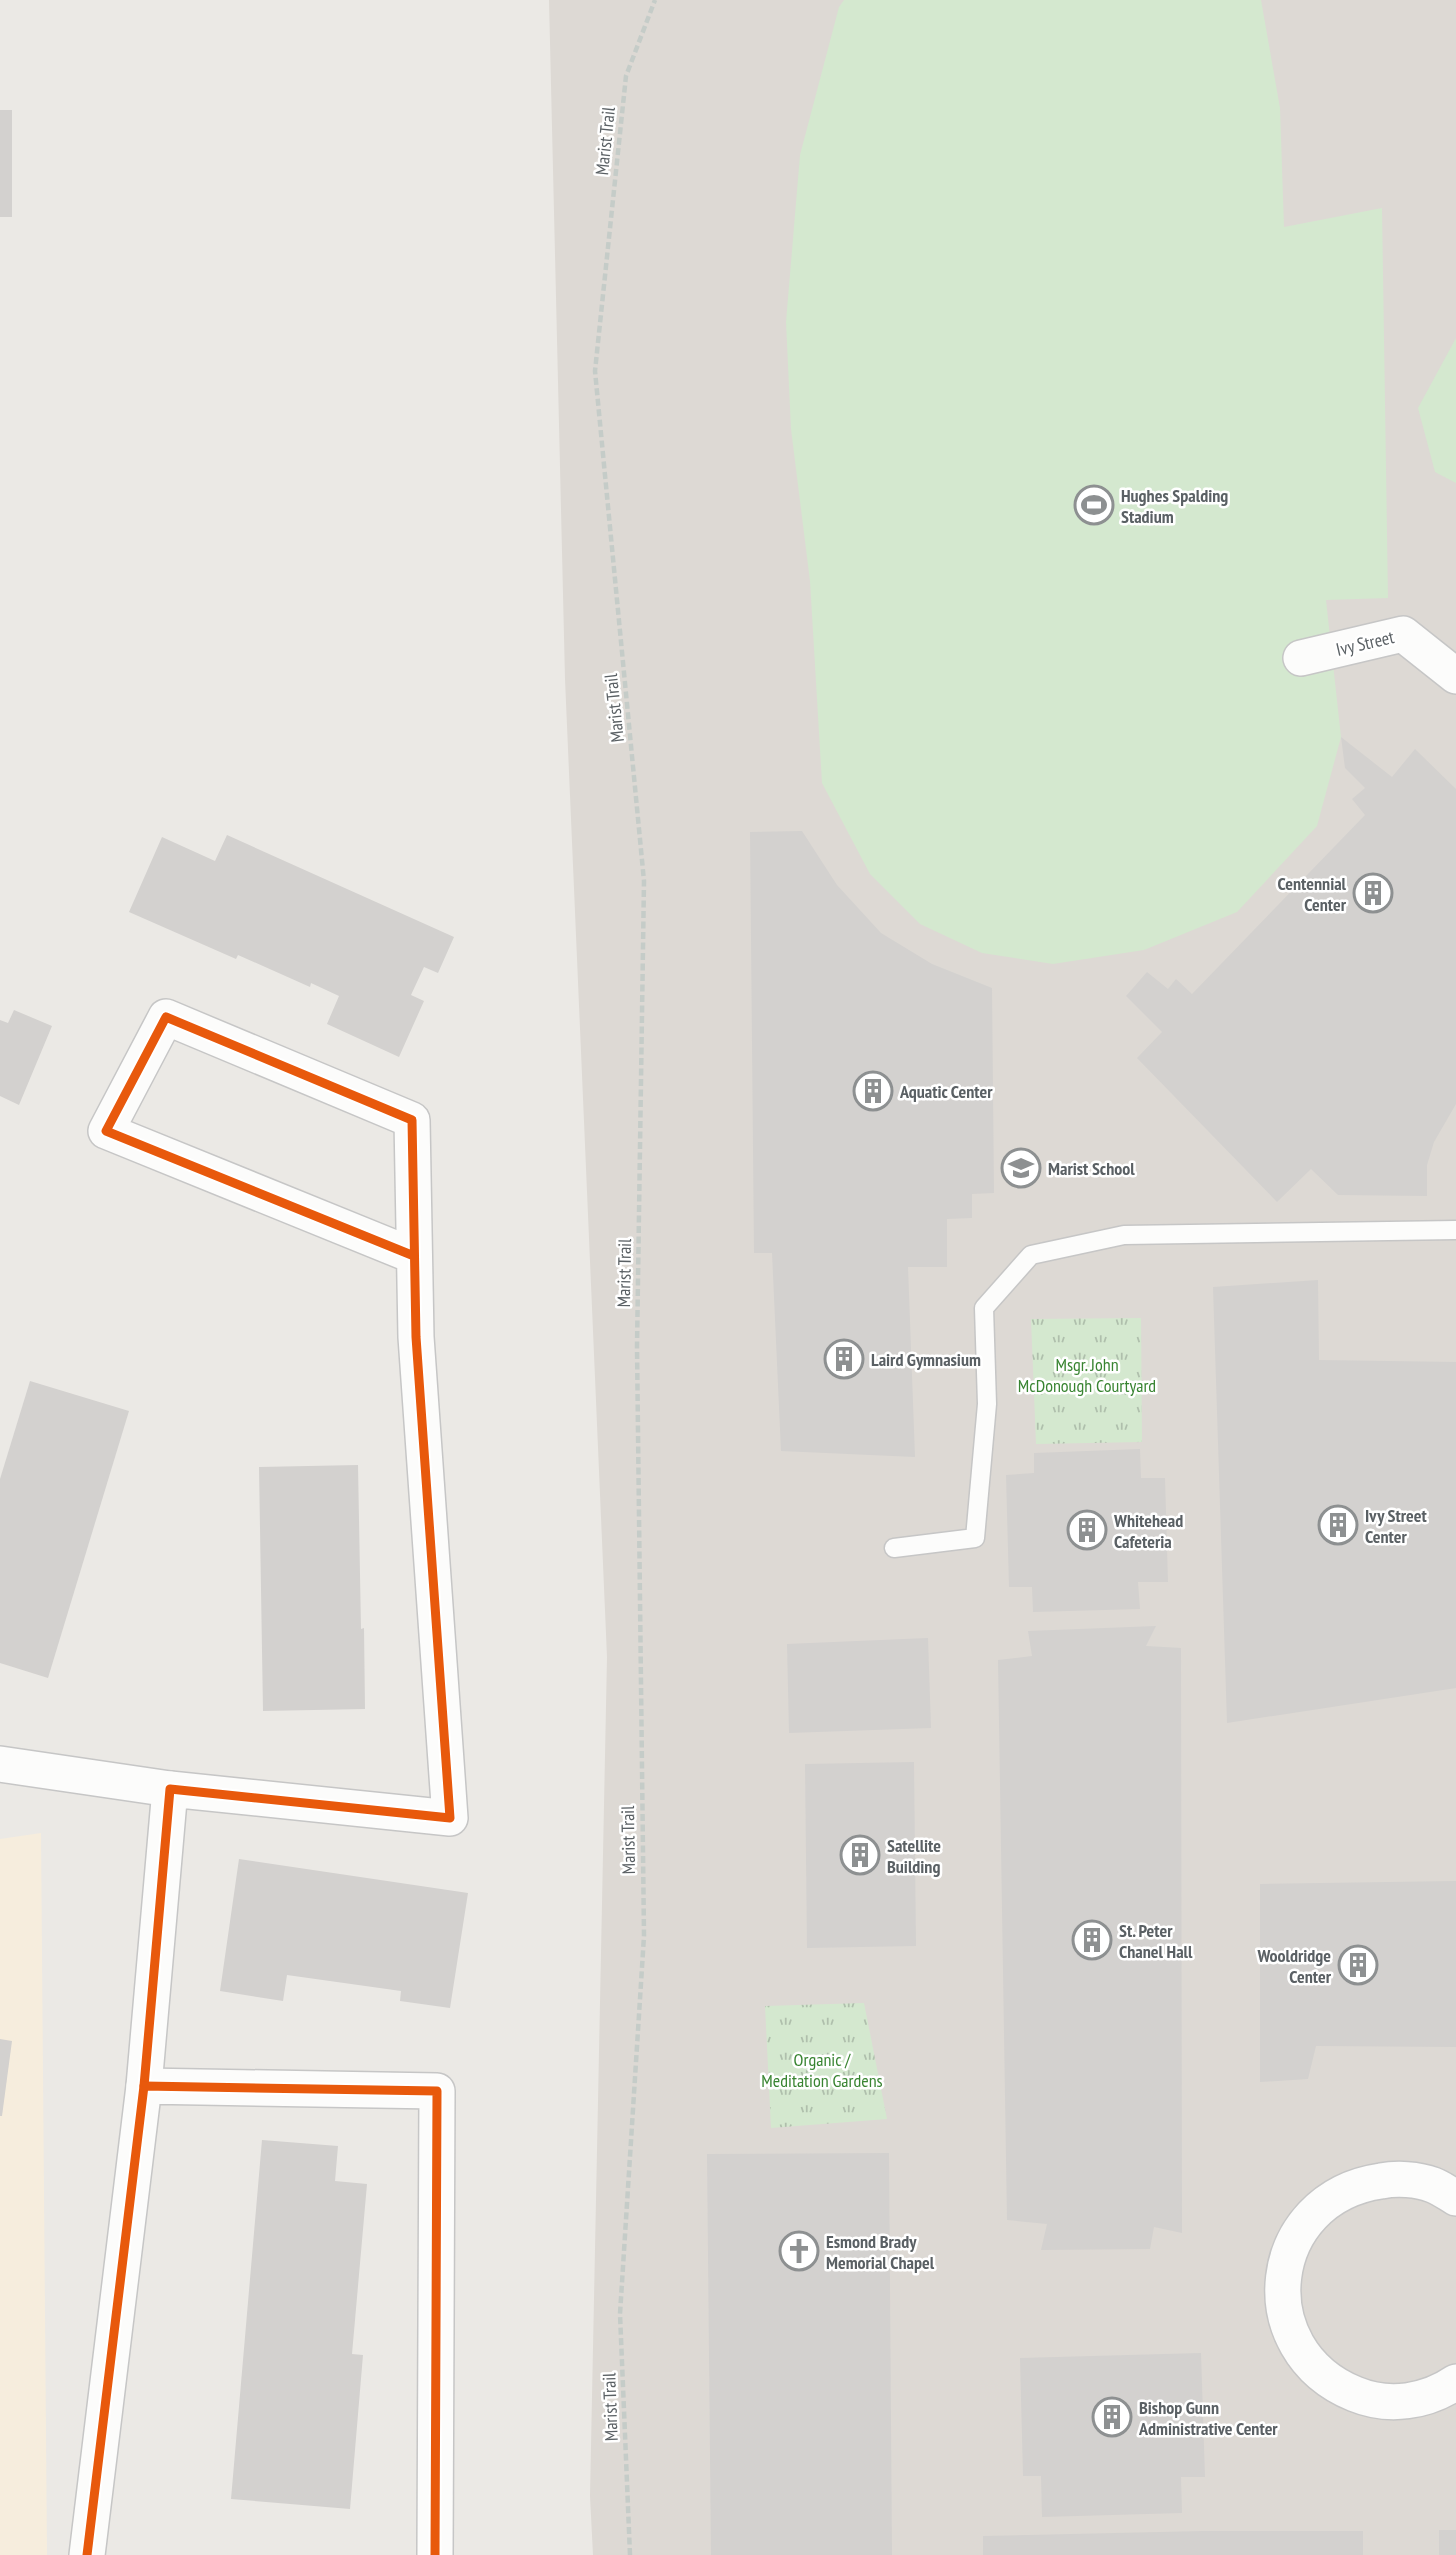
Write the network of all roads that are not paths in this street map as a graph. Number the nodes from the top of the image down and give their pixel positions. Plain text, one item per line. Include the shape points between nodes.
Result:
1 (1301, 658) dead end
2 (1456, 676) edge
3 (1456, 1230) edge
4 (414, 1256) junction
5 (894, 1548) dead end
6 (0, 1764) edge
7 (170, 1789) junction
8 (144, 2086) junction
9 (1456, 2172) edge
10 (1396, 2178) junction
11 (1456, 2199) edge
12 (1456, 2382) edge
13 (1405, 2402) junction
14 (1456, 2409) edge
15 (87, 2555) edge
16 (435, 2555) edge

1 - 2 street, Ivy Street via 1403,634
3 - 5 lane via 1124,1235 1031,1255 984,1308 988,1404 975,1538
4 - 4 street via 412,1120 166,1017 106,1131
4 - 7 street via 450,1818
6 - 7 street
7 - 8 street
8 - 15 street
8 - 16 street via 438,2091
9 - 10 street
10 - 11 street via 1433,2185
10 - 13 street via 1360,2184 1327,2200 1302,2226 1286,2259 1282,2295 1289,2331 1308,2362 1335,2386 1368,2400
12 - 13 street via 1441,2392
13 - 14 street

